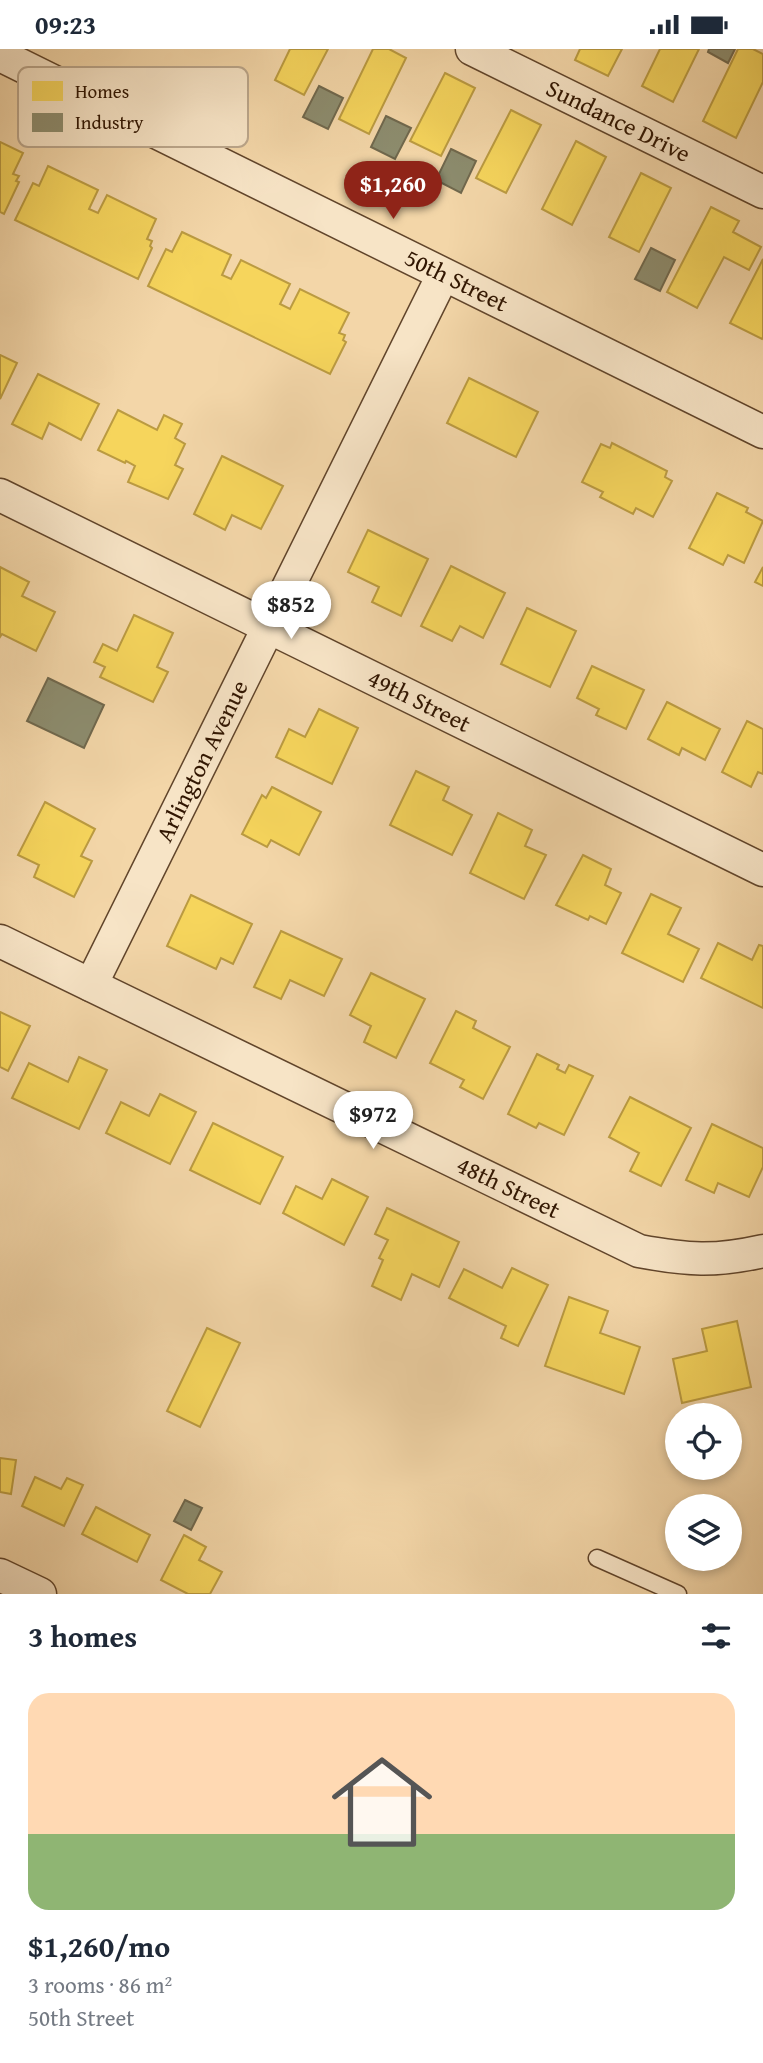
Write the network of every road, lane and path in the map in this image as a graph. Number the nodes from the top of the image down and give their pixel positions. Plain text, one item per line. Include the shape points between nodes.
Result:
1 (472, 49) edge
2 (0, 55) edge
3 (24, 67) edge
4 (185, 147) edge
5 (763, 192) edge
6 (443, 275) junction
7 (763, 432) edge
8 (0, 495) edge
9 (269, 626) junction
10 (763, 870) edge
11 (0, 941) edge
12 (91, 985) junction
13 (763, 1251) edge
14 (597, 1558) dead end
15 (0, 1575) edge
16 (40, 1594) edge
17 (678, 1594) edge

1 - 5 street, Sundance Drive
2 - 3 street, 50th Street
4 - 6 street, 50th Street
6 - 7 street, 50th Street
6 - 9 street, Arlington Avenue
8 - 9 street, 49th Street
9 - 10 street, 49th Street
9 - 12 street, Arlington Avenue
11 - 12 street, 48th Street
12 - 13 street, 48th Street via 639,1251 684,1260 728,1259
14 - 17 lane
15 - 16 street

